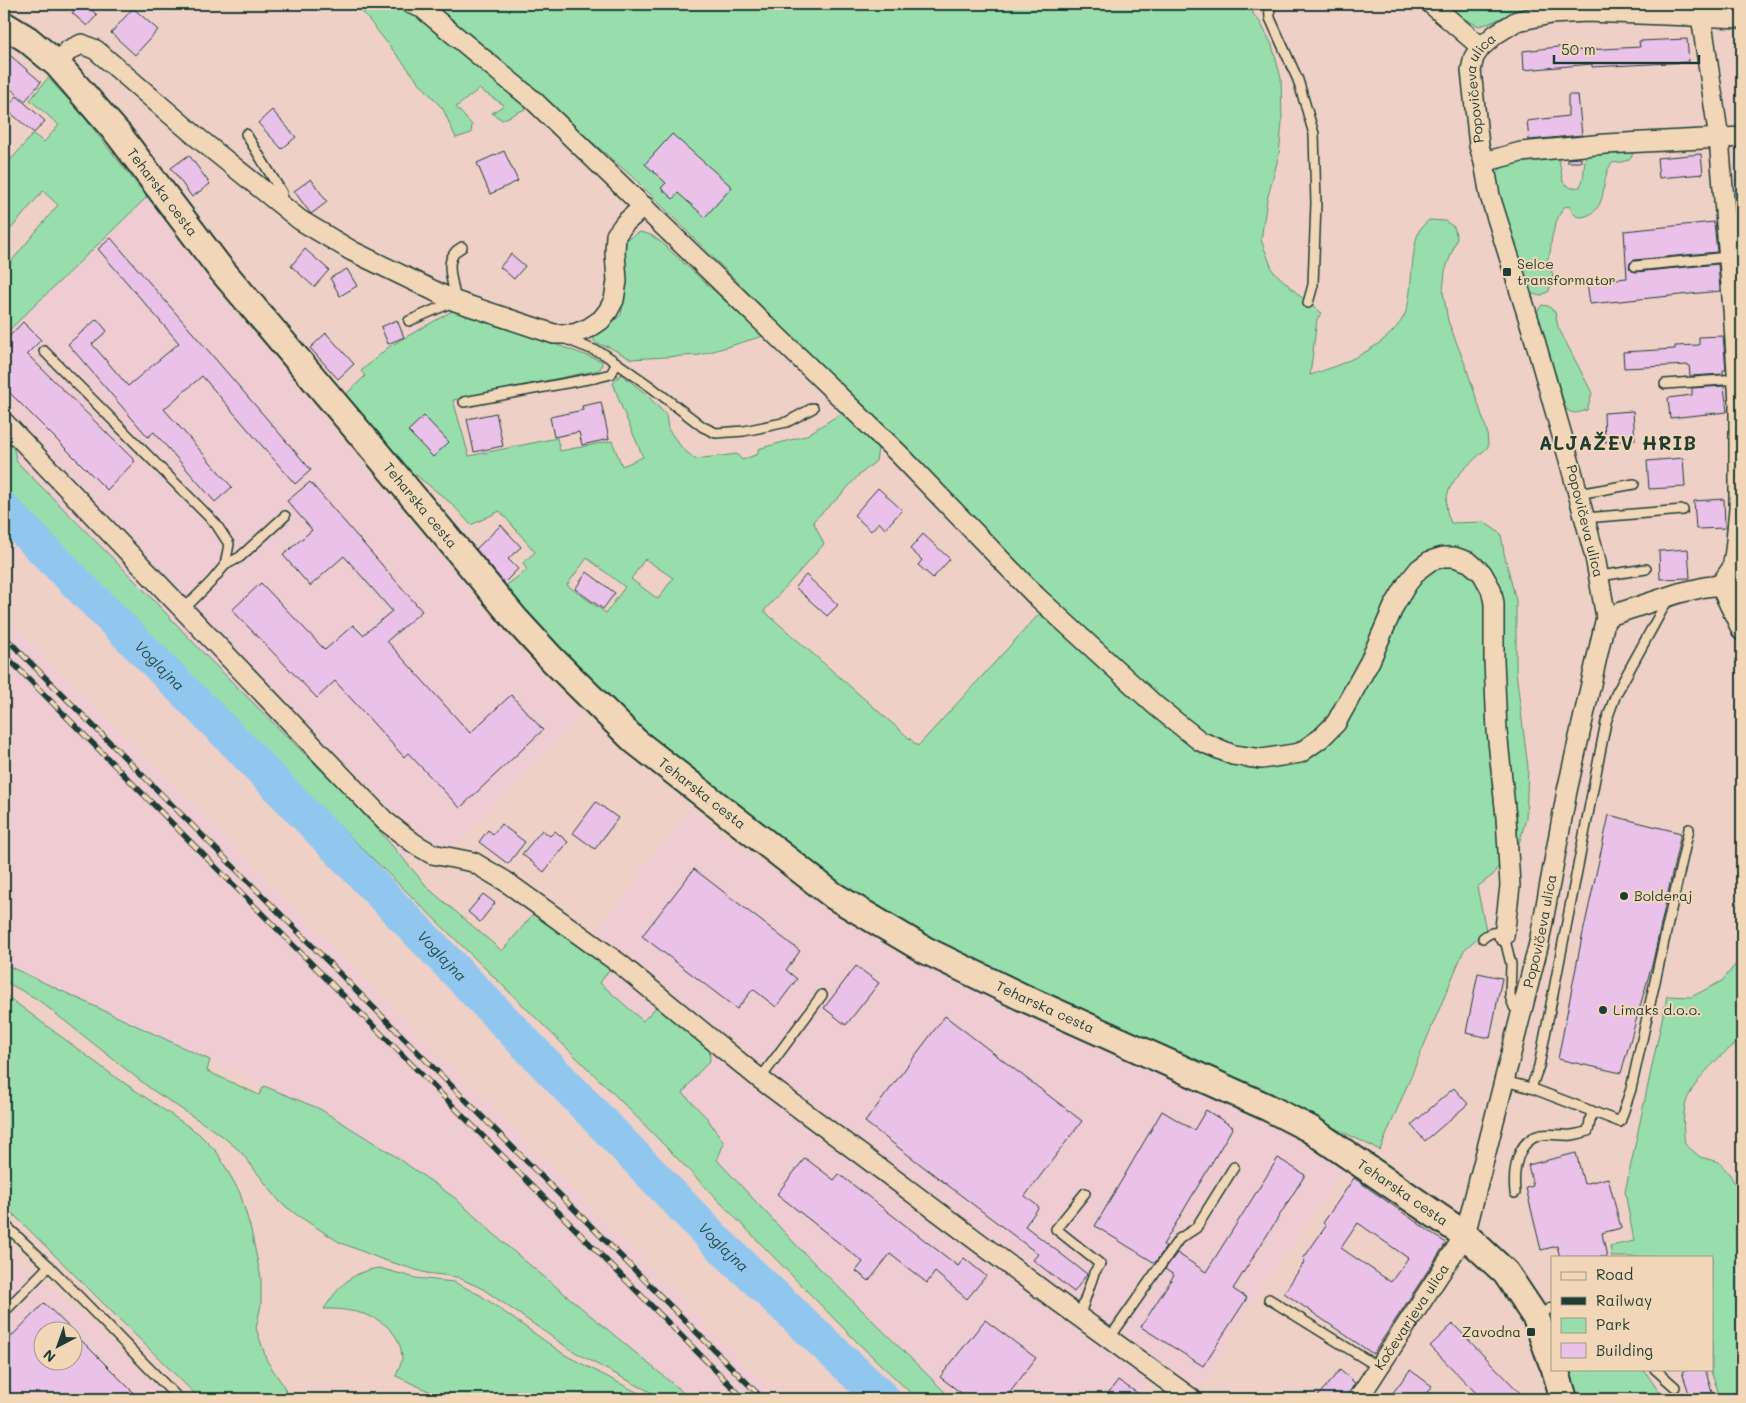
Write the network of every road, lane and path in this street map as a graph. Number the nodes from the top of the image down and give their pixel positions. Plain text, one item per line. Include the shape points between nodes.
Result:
1 (411, 4) edge
2 (1269, 4) edge
3 (1431, 4) edge
4 (1586, 8) edge
5 (1701, 16) junction
6 (1742, 18) edge
7 (4, 25) edge
8 (1481, 47) junction
9 (57, 64) junction
10 (246, 134) dead end
11 (1742, 137) edge
12 (1719, 139) junction
13 (1484, 162) junction
14 (281, 205) junction
15 (644, 206) junction
16 (462, 247) dead end
17 (1728, 257) junction
18 (1635, 266) dead end
19 (455, 301) junction
20 (1308, 303) dead end
21 (409, 321) dead end
22 (554, 334) junction
23 (44, 352) dead end
24 (617, 363) junction
25 (1737, 379) junction
26 (1665, 384) dead end
27 (464, 402) dead end
28 (813, 408) dead end
29 (4, 422) edge
30 (1740, 474) edge
31 (1634, 484) dead end
32 (1578, 494) junction
33 (1683, 510) dead end
34 (285, 516) dead end
35 (1585, 518) junction
36 (225, 565) junction
37 (1646, 569) dead end
38 (1600, 576) junction
39 (1720, 585) junction
40 (1742, 593) edge
41 (1670, 596) junction
42 (183, 610) junction
43 (1606, 617) junction
44 (1742, 631) edge
45 (1689, 829) dead end
46 (1504, 936) junction
47 (1483, 938) dead end
48 (822, 995) dead end
49 (1521, 1014) junction
50 (760, 1079) junction
51 (1504, 1081) junction
52 (1531, 1088) junction
53 (1592, 1111) junction
54 (1234, 1167) dead end
55 (1085, 1193) dead end
56 (1515, 1193) dead end
57 (4, 1224) edge
58 (1465, 1235) junction
59 (49, 1266) junction
60 (1268, 1299) dead end
61 (4, 1312) edge
62 (1544, 1312) edge
63 (1079, 1317) junction
64 (1109, 1339) junction
65 (1551, 1356) edge
66 (1378, 1367) junction
67 (1555, 1370) edge
68 (1656, 1370) edge
69 (1675, 1387) dead end
70 (180, 1399) edge
71 (1192, 1399) edge
72 (1358, 1399) edge
73 (1564, 1399) edge

1 - 15 street via 422,8 534,100
2 - 20 lane via 1270,18 1298,80 1314,134 1316,203 1313,284
3 - 8 street
4 - 5 street, Popovičeva ulica
4 - 8 street, Popovičeva ulica via 1517,22
5 - 6 street, Popovičeva ulica
5 - 12 street
7 - 9 street, Teharska cesta
8 - 13 street, Popovičeva ulica via 1471,70 1479,146
9 - 14 street via 70,50 82,44 96,50
9 - 58 street, Teharska cesta via 119,135 219,267 516,620 635,741 834,896 925,950 1310,1129
10 - 14 lane via 282,193
11 - 12 street
12 - 13 street via 1595,144 1521,152
12 - 17 street
13 - 32 street, Popovičeva ulica via 1490,196
14 - 19 street via 352,251
15 - 22 street via 616,236 617,281 614,300 608,311 589,328 574,334
15 - 46 street via 899,454 1036,596 1156,706 1200,741 1233,755 1262,759 1300,752 1336,724 1394,606 1419,569 1430,561 1454,557 1468,562 1482,573 1494,602 1497,731 1510,886
16 - 19 lane via 452,256 450,266
17 - 18 lane
17 - 25 street
19 - 21 lane
19 - 22 street
22 - 24 lane via 604,354
23 - 36 lane via 216,524 228,544
24 - 27 lane via 611,374
24 - 28 lane via 703,427 716,432 744,431 787,422
25 - 26 lane
25 - 30 street
29 - 42 street
30 - 39 street via 1732,568
31 - 32 lane
32 - 35 street, Popovičeva ulica
33 - 35 lane
34 - 36 lane via 240,557
35 - 38 street, Popovičeva ulica
36 - 42 lane
37 - 38 lane
38 - 43 street, Popovičeva ulica
39 - 40 street
39 - 41 street
39 - 44 street
41 - 43 street
41 - 52 lane via 1616,694 1606,722 1540,1066
42 - 50 street via 385,820 432,854 473,862 505,881 620,964
43 - 49 street, Popovičeva ulica via 1567,791 1539,943
45 - 53 lane via 1624,1114 1620,1122
46 - 47 lane via 1495,932
46 - 49 lane via 1511,964 1510,996
48 - 50 lane
49 - 51 street, Popovičeva ulica
50 - 63 street
51 - 52 lane
51 - 58 street, Popovičeva ulica
52 - 53 lane
53 - 56 lane via 1588,1132 1540,1135 1526,1143 1518,1157
54 - 64 lane via 1196,1228 1179,1239
55 - 63 lane via 1056,1229 1100,1264
57 - 59 lane
58 - 62 street, Teharska cesta
58 - 66 street, Kočevarjeva ulica
59 - 61 lane
59 - 70 lane
60 - 66 lane
62 - 65 street, Teharska cesta
63 - 64 street
64 - 71 street
66 - 72 street, Kočevarjeva ulica
67 - 73 street
68 - 69 lane

